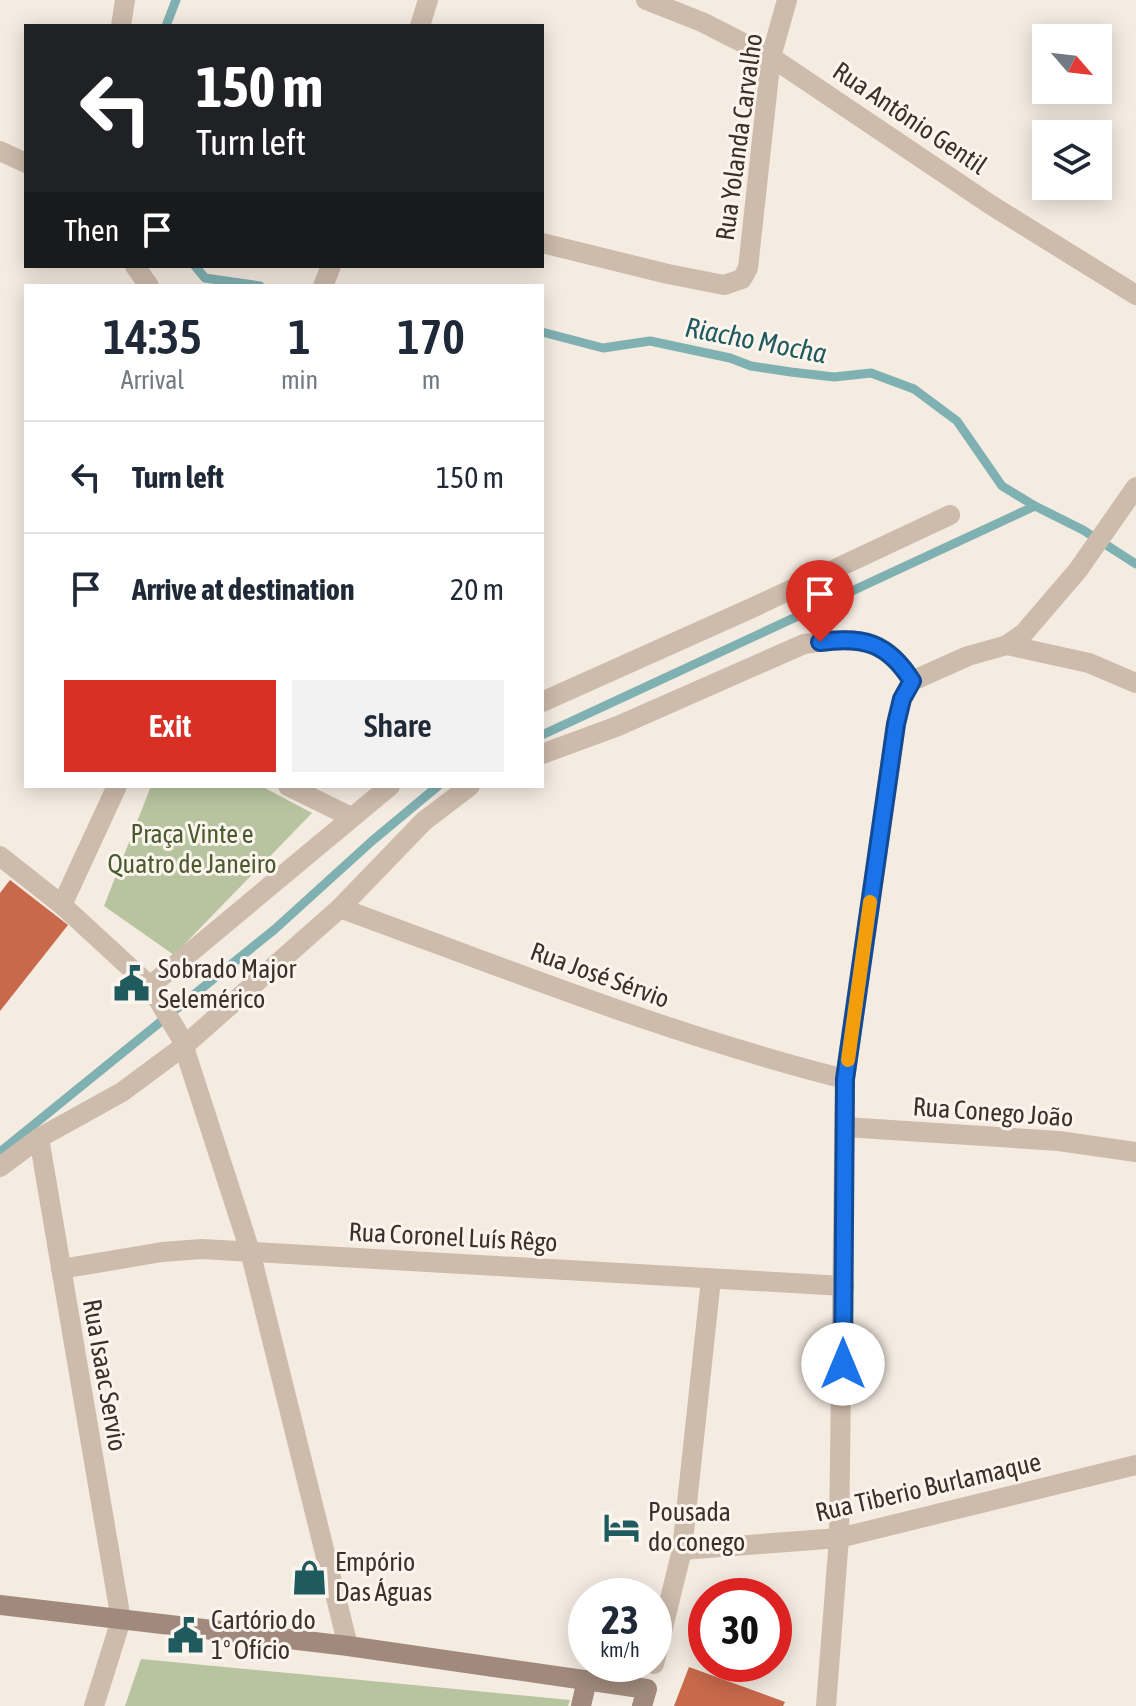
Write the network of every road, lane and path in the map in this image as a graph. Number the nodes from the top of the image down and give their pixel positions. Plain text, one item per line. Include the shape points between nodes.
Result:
1 (125, 0) edge
2 (428, 0) edge
3 (646, 0) edge
4 (787, 0) edge
5 (121, 24) edge
6 (421, 24) edge
7 (771, 57) junction
8 (0, 151) edge
9 (24, 162) edge
10 (544, 243) edge
11 (1136, 295) edge
12 (1136, 487) edge
13 (950, 515) dead end
14 (1007, 645) junction
15 (912, 681) junction
16 (1136, 683) edge
17 (544, 701) edge
18 (544, 753) edge
19 (116, 788) edge
20 (292, 788) edge
21 (387, 788) edge
22 (467, 788) edge
23 (351, 817) junction
24 (0, 856) edge
25 (62, 905) junction
26 (340, 908) junction
27 (155, 994) junction
28 (182, 1042) junction
29 (845, 1079) junction
30 (845, 1127) junction
31 (39, 1138) junction
32 (1136, 1152) edge
33 (0, 1167) edge
34 (250, 1251) junction
35 (61, 1269) junction
36 (711, 1279) junction
37 (844, 1286) junction
38 (1136, 1465) edge
39 (839, 1538) junction
40 (682, 1550) junction
41 (672, 1591) edge
42 (0, 1605) edge
43 (121, 1620) junction
44 (348, 1646) junction
45 (568, 1677) edge
46 (587, 1682) edge
47 (594, 1682) edge
48 (644, 1697) edge
49 (94, 1706) edge
50 (581, 1706) edge
51 (826, 1706) edge

1 - 5 street
2 - 6 street
3 - 7 street, Rua Antônio Gentil
4 - 7 street, Rua Yolanda Carvalho
7 - 10 street, Rua Yolanda Carvalho via 748,268 742,279 724,285
7 - 11 street, Rua Antônio Gentil
8 - 9 street
12 - 14 street via 1037,620
13 - 17 street
14 - 15 street
14 - 16 street via 1089,663
15 - 18 street via 886,649 836,640 804,644
15 - 29 street via 896,724
19 - 25 street
20 - 23 street
21 - 23 street
22 - 26 street via 424,821
23 - 27 street
24 - 25 street
25 - 27 street
26 - 28 street
26 - 29 street, Rua José Sérvio via 686,1033
27 - 28 street
28 - 31 street via 122,1092
28 - 34 street
29 - 30 street
30 - 32 street, Rua Conego João via 1059,1141
30 - 37 street
31 - 33 street
31 - 35 street, Rua Isaac Servio
34 - 35 street, Rua Coronel Luís Rêgo via 162,1252
34 - 36 street, Rua Coronel Luís Rêgo
34 - 44 street
35 - 43 street, Rua Isaac Servio
36 - 37 street, Rua Coronel Luís Rêgo
36 - 40 street
37 - 39 street
38 - 39 street, Rua Tiberio Burlamaque
39 - 40 street, Rua Tiberio Burlamaque
39 - 51 street
40 - 41 street
42 - 43 main road
43 - 44 main road
43 - 49 street
44 - 45 main road
46 - 50 main road
47 - 48 main road

